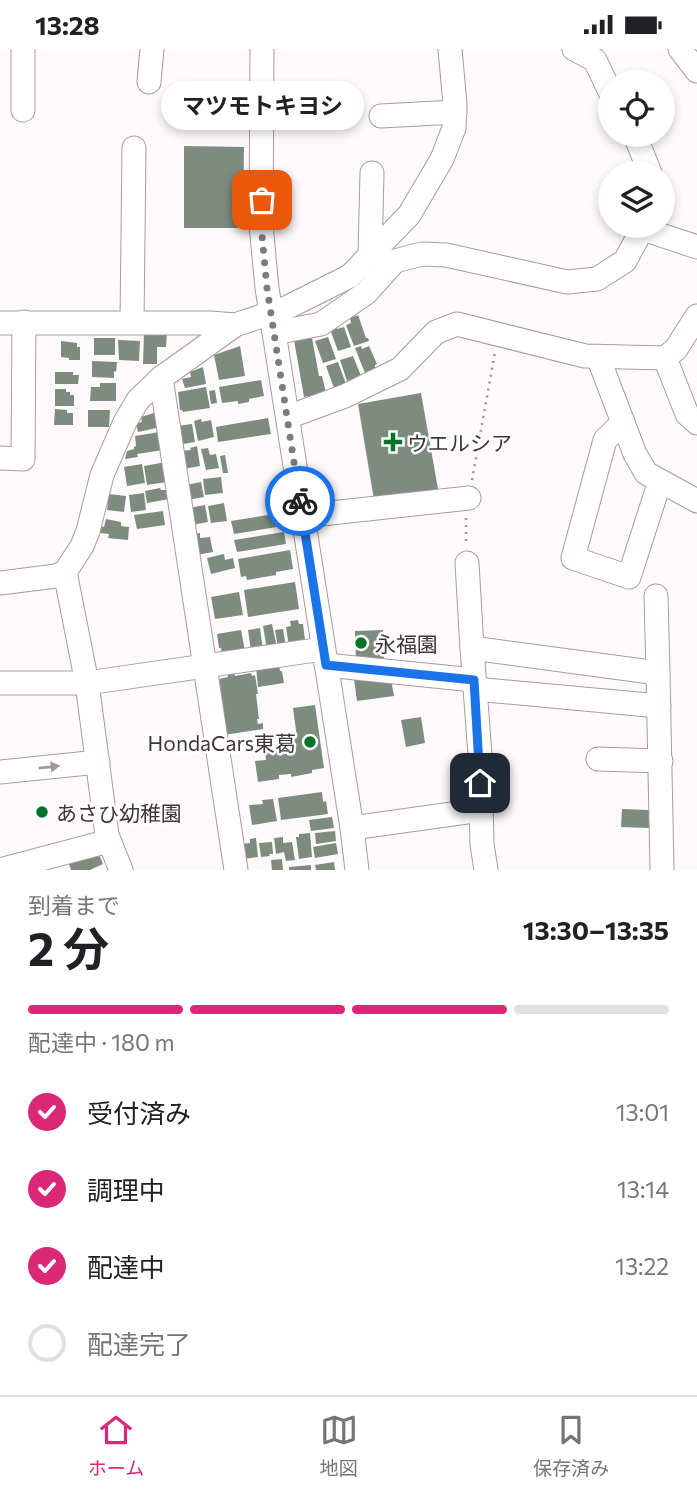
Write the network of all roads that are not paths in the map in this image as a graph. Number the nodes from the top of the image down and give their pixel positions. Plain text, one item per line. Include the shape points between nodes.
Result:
1 (23, 49) edge
2 (152, 49) edge
3 (262, 49) edge
4 (450, 49) edge
5 (574, 49) edge
6 (680, 49) edge
7 (600, 70) edge
8 (697, 71) edge
9 (149, 82) dead end
10 (23, 110) dead end
11 (454, 112) junction
12 (381, 116) dead end
13 (134, 148) dead end
14 (372, 173) dead end
15 (638, 238) edge
16 (673, 238) edge
17 (697, 247) edge
18 (370, 255) junction
19 (697, 316) edge
20 (23, 322) junction
21 (0, 323) edge
22 (132, 323) junction
23 (272, 323) junction
24 (235, 325) junction
25 (598, 357) junction
26 (665, 358) junction
27 (161, 378) junction
28 (288, 417) junction
29 (623, 422) junction
30 (697, 423) edge
31 (0, 459) edge
32 (660, 481) junction
33 (469, 498) road end
34 (697, 501) edge
35 (303, 516) junction
36 (467, 563) road end
37 (65, 572) junction
38 (0, 583) edge
39 (656, 596) dead end
40 (472, 647) junction
41 (325, 657) junction
42 (205, 667) junction
43 (658, 673) junction
44 (0, 683) edge
45 (86, 683) junction
46 (474, 685) junction
47 (659, 706) junction
48 (598, 759) dead end
49 (661, 761) junction
50 (98, 762) junction
51 (0, 772) edge
52 (481, 810) junction
53 (352, 828) junction
54 (109, 841) junction
55 (0, 870) edge
56 (121, 870) edge
57 (236, 870) edge
58 (357, 870) edge
59 (486, 870) edge
60 (663, 870) edge

1 - 10 street
2 - 9 street
3 - 23 street via 261,225
4 - 11 street
5 - 7 street via 595,60
6 - 8 street
11 - 12 street
11 - 18 street via 454,128 442,159 416,204
13 - 22 street
14 - 18 street
15 - 23 street via 625,261 597,279 567,282 446,255 422,254 395,261 366,293 321,324
16 - 17 street
18 - 23 street via 350,276 286,308
19 - 26 street
20 - 21 street
20 - 22 street
20 - 31 street via 23,459
22 - 24 street
23 - 24 street
23 - 28 street
24 - 27 street
25 - 26 street
25 - 28 street via 457,324 436,331 400,369
25 - 29 street
26 - 30 street via 687,414
27 - 37 street via 138,400 125,422 102,475 88,531
27 - 42 street
28 - 35 street
29 - 32 street via 646,474
29 - 32 street via 605,440 573,558 629,577
32 - 34 street
33 - 35 street
35 - 41 street
36 - 40 street
37 - 38 street
37 - 45 street
39 - 43 street
40 - 43 street
40 - 46 street
41 - 42 street
41 - 46 street
41 - 53 street
42 - 45 street
42 - 57 street
43 - 47 street
44 - 45 street
45 - 50 street
46 - 47 street
46 - 52 street
47 - 49 street
48 - 49 street
49 - 60 street
51 -> 50 street
50 - 54 street
52 - 53 street
52 - 59 street
53 - 58 street
54 - 55 street
54 - 56 street

